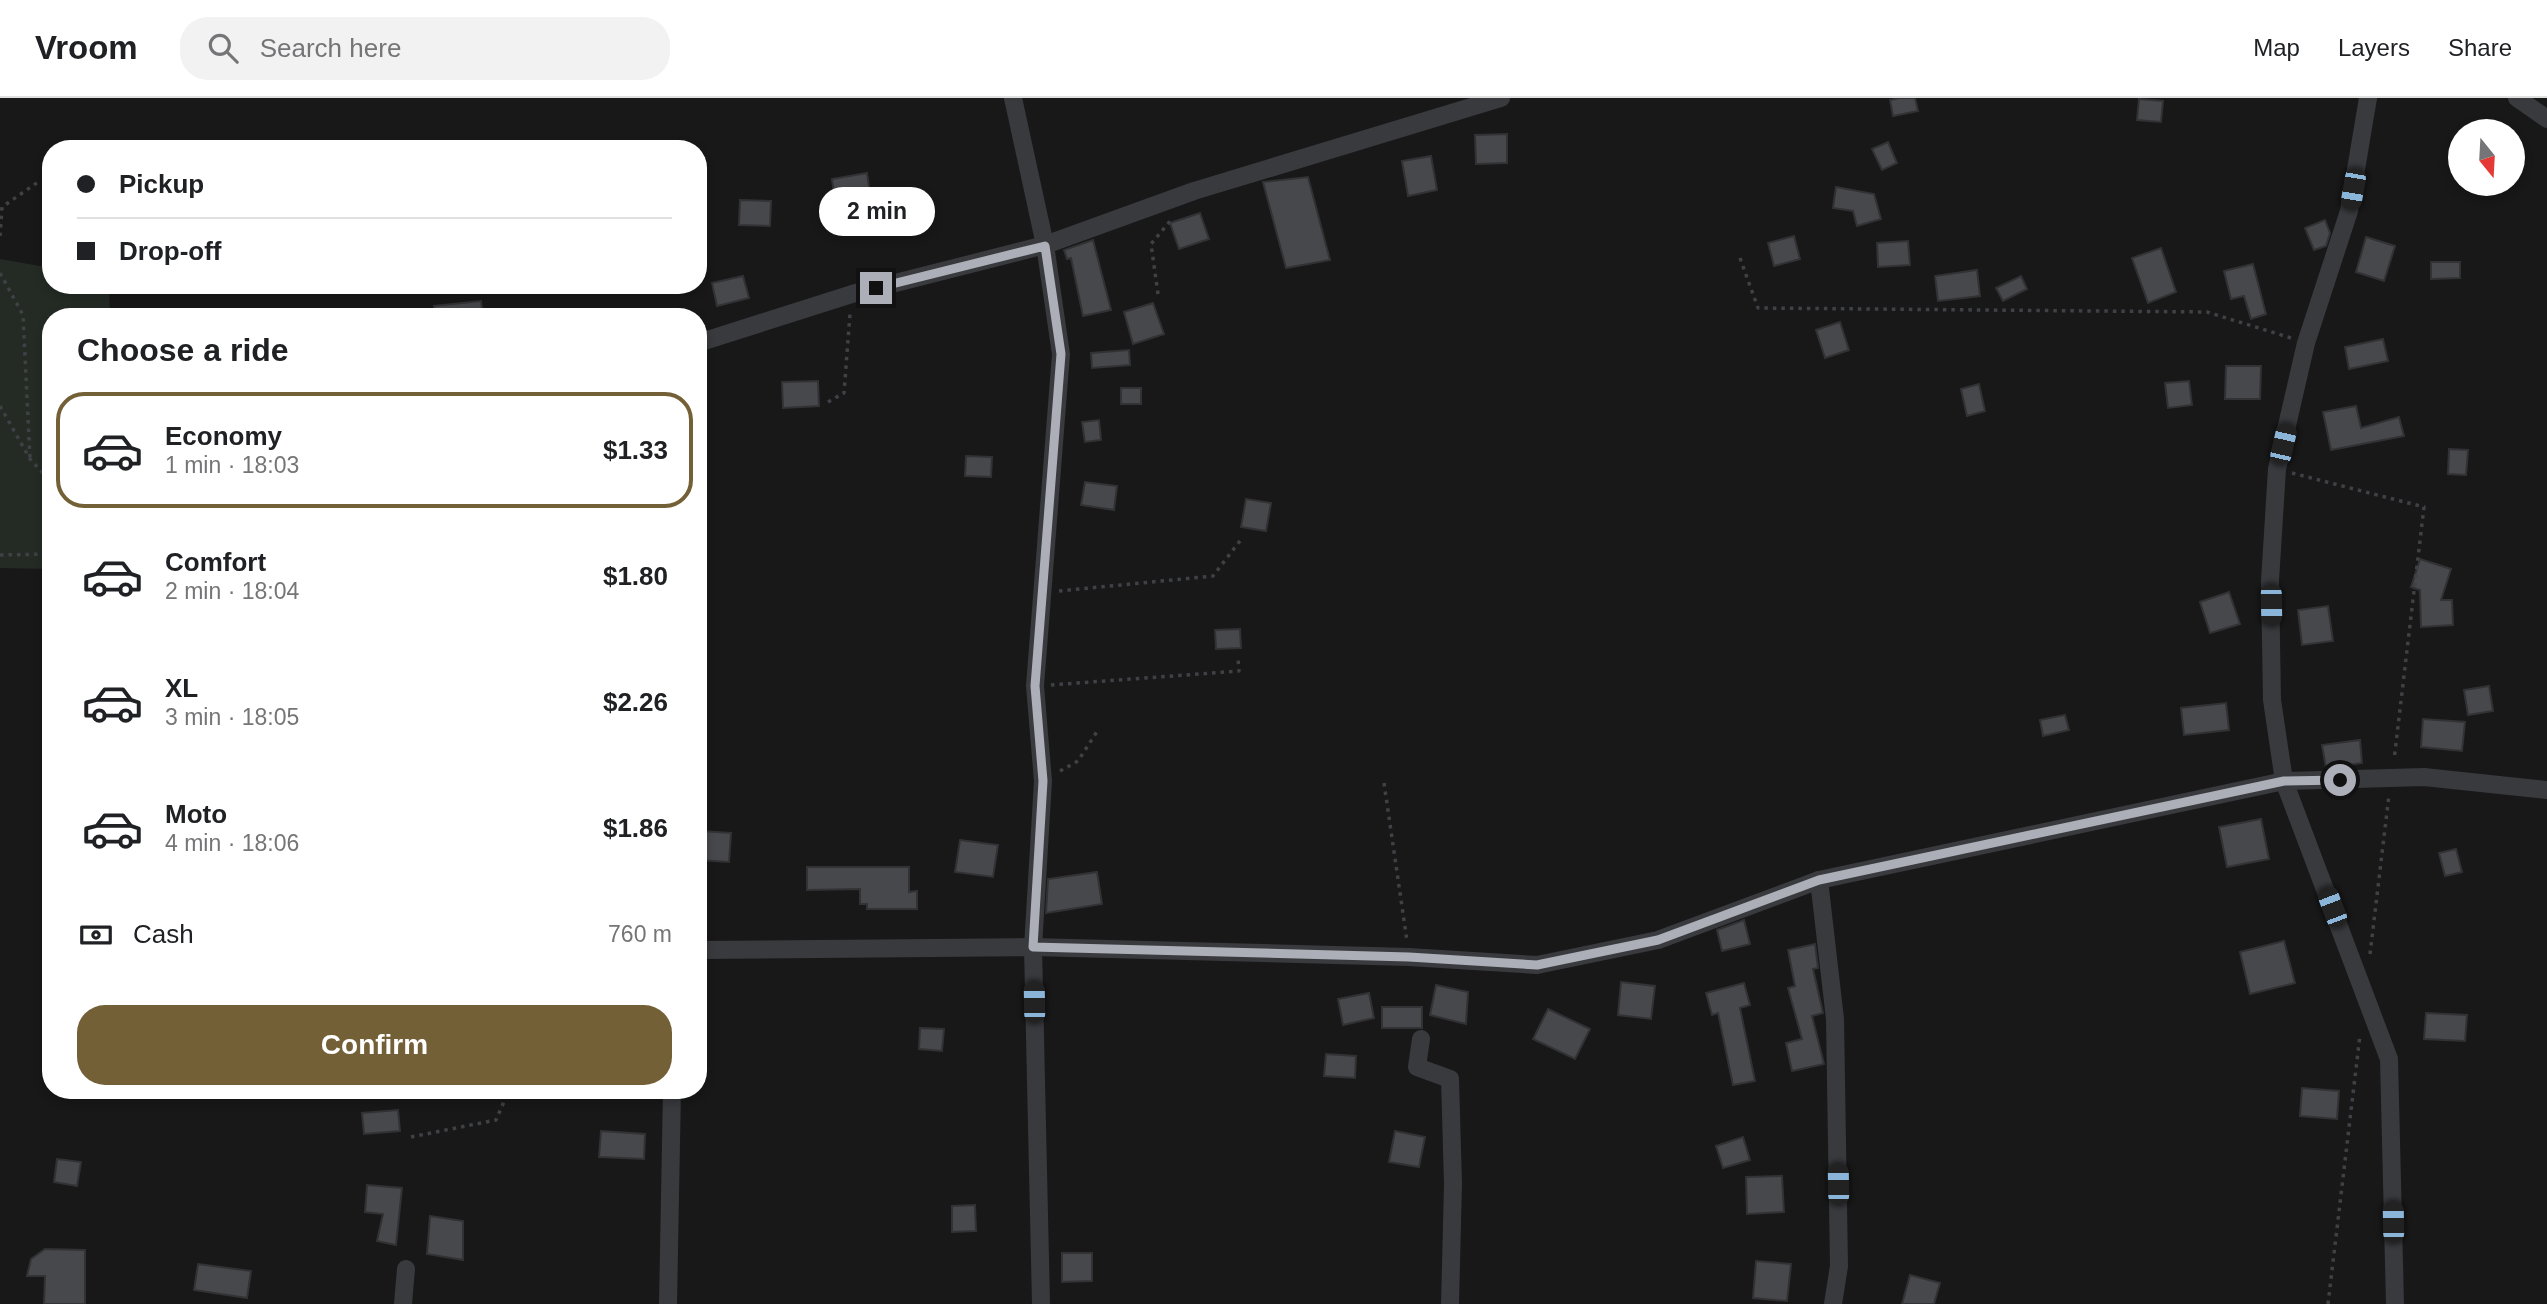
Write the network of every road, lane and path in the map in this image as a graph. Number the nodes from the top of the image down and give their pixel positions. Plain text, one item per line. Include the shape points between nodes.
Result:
1 (1013, 98) edge
2 (1500, 98) edge
3 (2368, 98) edge
4 (2516, 98) edge
5 (2547, 119) edge
6 (41, 180) dead end
7 (1194, 191) junction
8 (0, 236) edge
9 (1045, 246) junction
10 (1740, 258) dead end
11 (0, 273) edge
12 (1158, 294) dead end
13 (852, 295) junction
14 (707, 340) edge
15 (2306, 343) junction
16 (828, 402) dead end
17 (0, 407) edge
18 (30, 458) junction
19 (2277, 469) junction
20 (42, 472) edge
21 (1243, 537) dead end
22 (42, 554) edge
23 (0, 555) edge
24 (1043, 592) junction
25 (1238, 658) dead end
26 (1035, 686) junction
27 (1098, 730) dead end
28 (2393, 768) dead end
29 (1043, 781) junction
30 (2284, 781) junction
31 (2391, 782) dead end
32 (1384, 783) dead end
33 (2547, 790) edge
34 (1819, 880) junction
35 (1033, 947) junction
36 (707, 950) edge
37 (1409, 957) junction
38 (2369, 960) dead end
39 (2361, 1029) dead end
40 (1421, 1040) dead end
41 (505, 1099) edge
42 (672, 1099) edge
43 (411, 1137) dead end
44 (406, 1269) dead end
45 (403, 1304) edge
46 (668, 1304) edge
47 (1041, 1304) edge
48 (1450, 1304) edge
49 (1833, 1304) edge
50 (2328, 1304) edge
51 (2395, 1304) edge

1 - 9 street
2 - 7 street
3 - 15 street via 2349,211
4 - 5 street
6 - 8 path via 2,207
7 - 9 street
7 - 12 path via 1151,244
9 - 13 street
9 - 24 street via 1061,354
10 - 15 path via 1758,308 2207,312
11 - 18 path via 23,316
13 - 14 street
13 - 16 path via 844,393
15 - 19 street
17 - 18 path
18 - 20 path
19 - 28 path via 2424,507
19 - 30 street via 2270,581 2272,700
21 - 24 path via 1213,576
22 - 23 path
24 - 26 street
25 - 26 path via 1239,671
26 - 29 street
27 - 29 path via 1078,761
29 - 35 street
30 - 33 street via 2424,777
30 - 34 street
30 - 51 street via 2389,1059
31 - 38 path
32 - 37 path
34 - 37 street via 1658,940 1537,965
34 - 49 street via 1835,1019 1839,1266
35 - 36 street
35 - 37 street
35 - 47 street
39 - 50 path
40 - 48 street via 1417,1067 1450,1079
41 - 43 path via 496,1120
42 - 46 street
44 - 45 street

